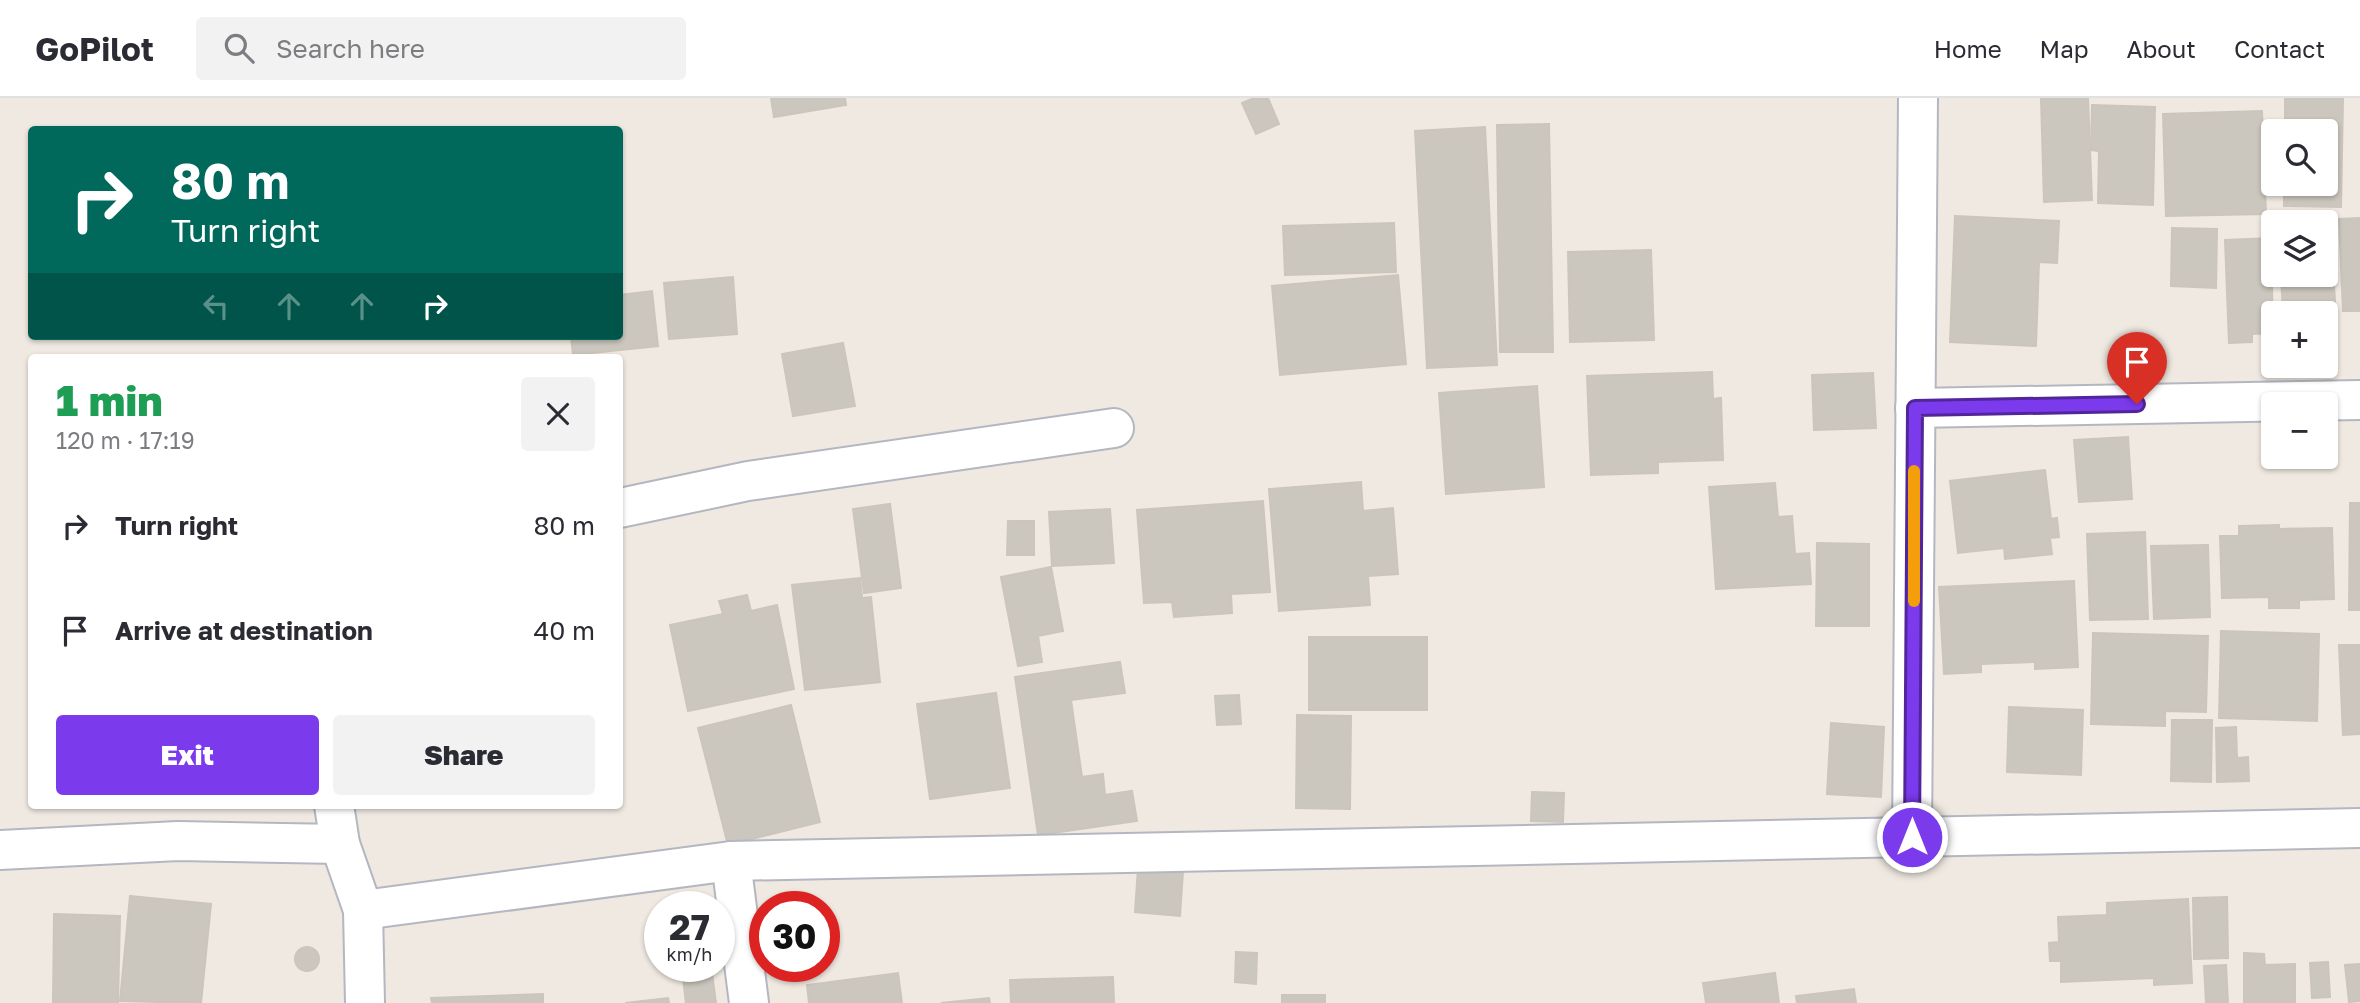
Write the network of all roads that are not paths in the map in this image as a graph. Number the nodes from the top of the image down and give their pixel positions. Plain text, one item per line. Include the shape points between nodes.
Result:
1 (1918, 98) edge
2 (2360, 400) edge
3 (1915, 408) junction
4 (1114, 428) dead end
5 (623, 507) edge
6 (335, 809) edge
7 (2360, 828) edge
8 (1912, 837) junction
9 (340, 844) junction
10 (0, 850) edge
11 (731, 861) junction
12 (363, 910) junction
13 (365, 1003) edge
14 (749, 1003) edge

1 - 3 street
2 - 3 street
3 - 8 street
4 - 5 street via 748,481
6 - 9 street
7 - 8 street
8 - 11 street
9 - 10 street via 178,841
9 - 12 street
11 - 12 street
11 - 14 street
12 - 13 street

